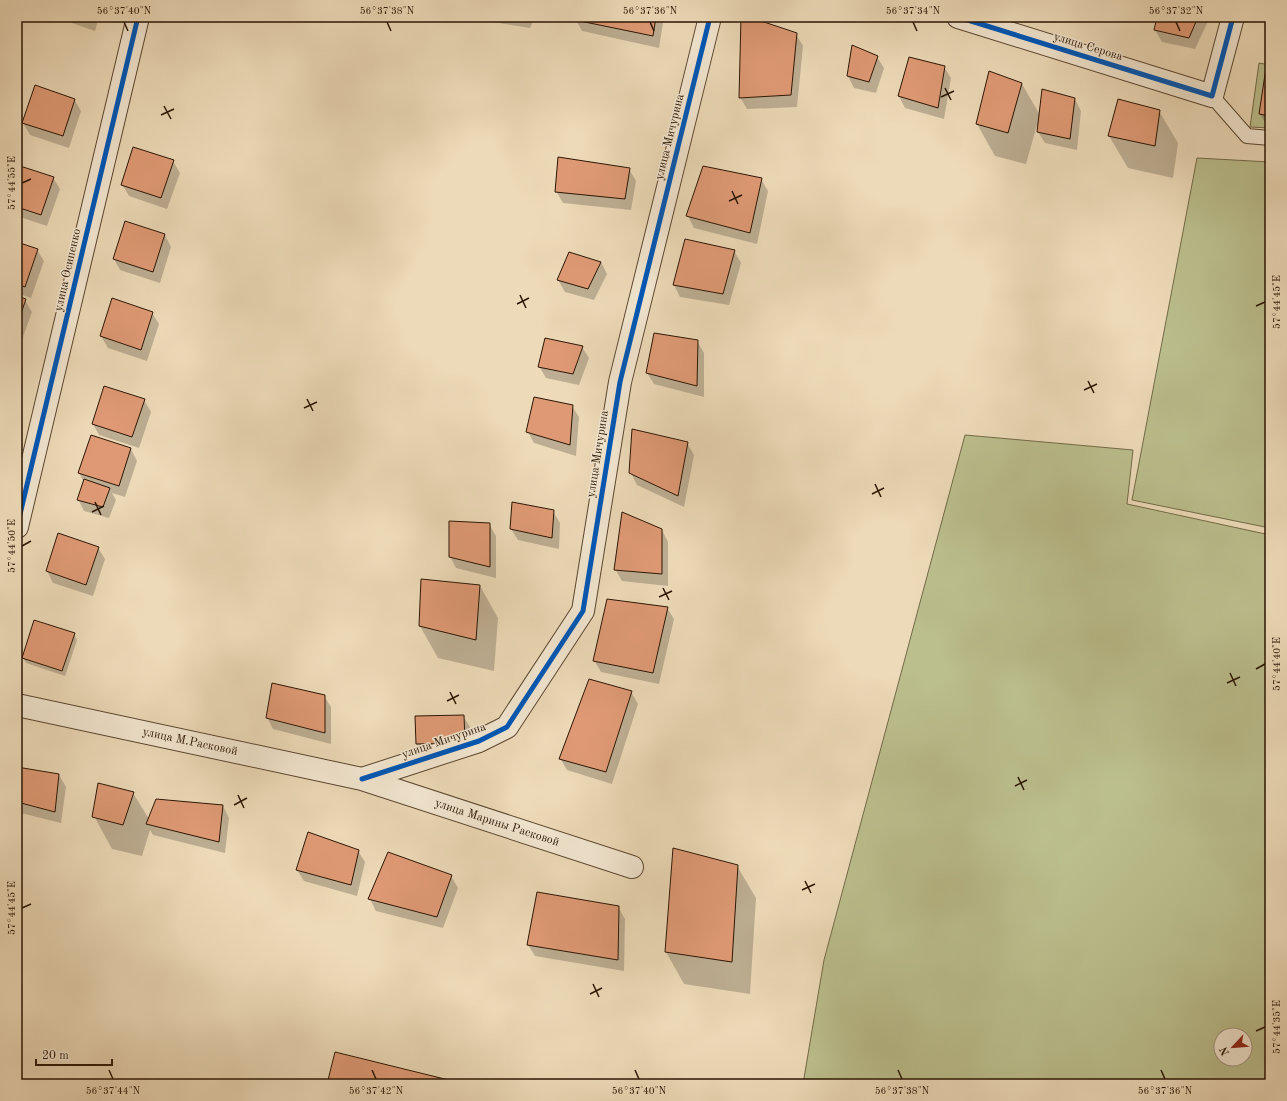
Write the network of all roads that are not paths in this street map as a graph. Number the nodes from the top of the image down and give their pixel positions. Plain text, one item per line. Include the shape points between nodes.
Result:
1 (138, 17) edge
2 (710, 17) edge
3 (958, 17) edge
4 (1233, 17) edge
5 (1212, 96) junction
6 (1270, 138) edge
7 (17, 528) edge
8 (17, 705) edge
9 (362, 779) junction
10 (632, 867) dead end

1 - 7 street, улица Осипенко
2 - 9 street, улица Мичурина via 620,382 583,611 507,727 480,741
3 - 5 street, улица Серова
4 - 5 street
5 - 6 lane via 1247,136
8 - 9 street, улица М.Расковой
9 - 10 street, улица Марины Расковой

